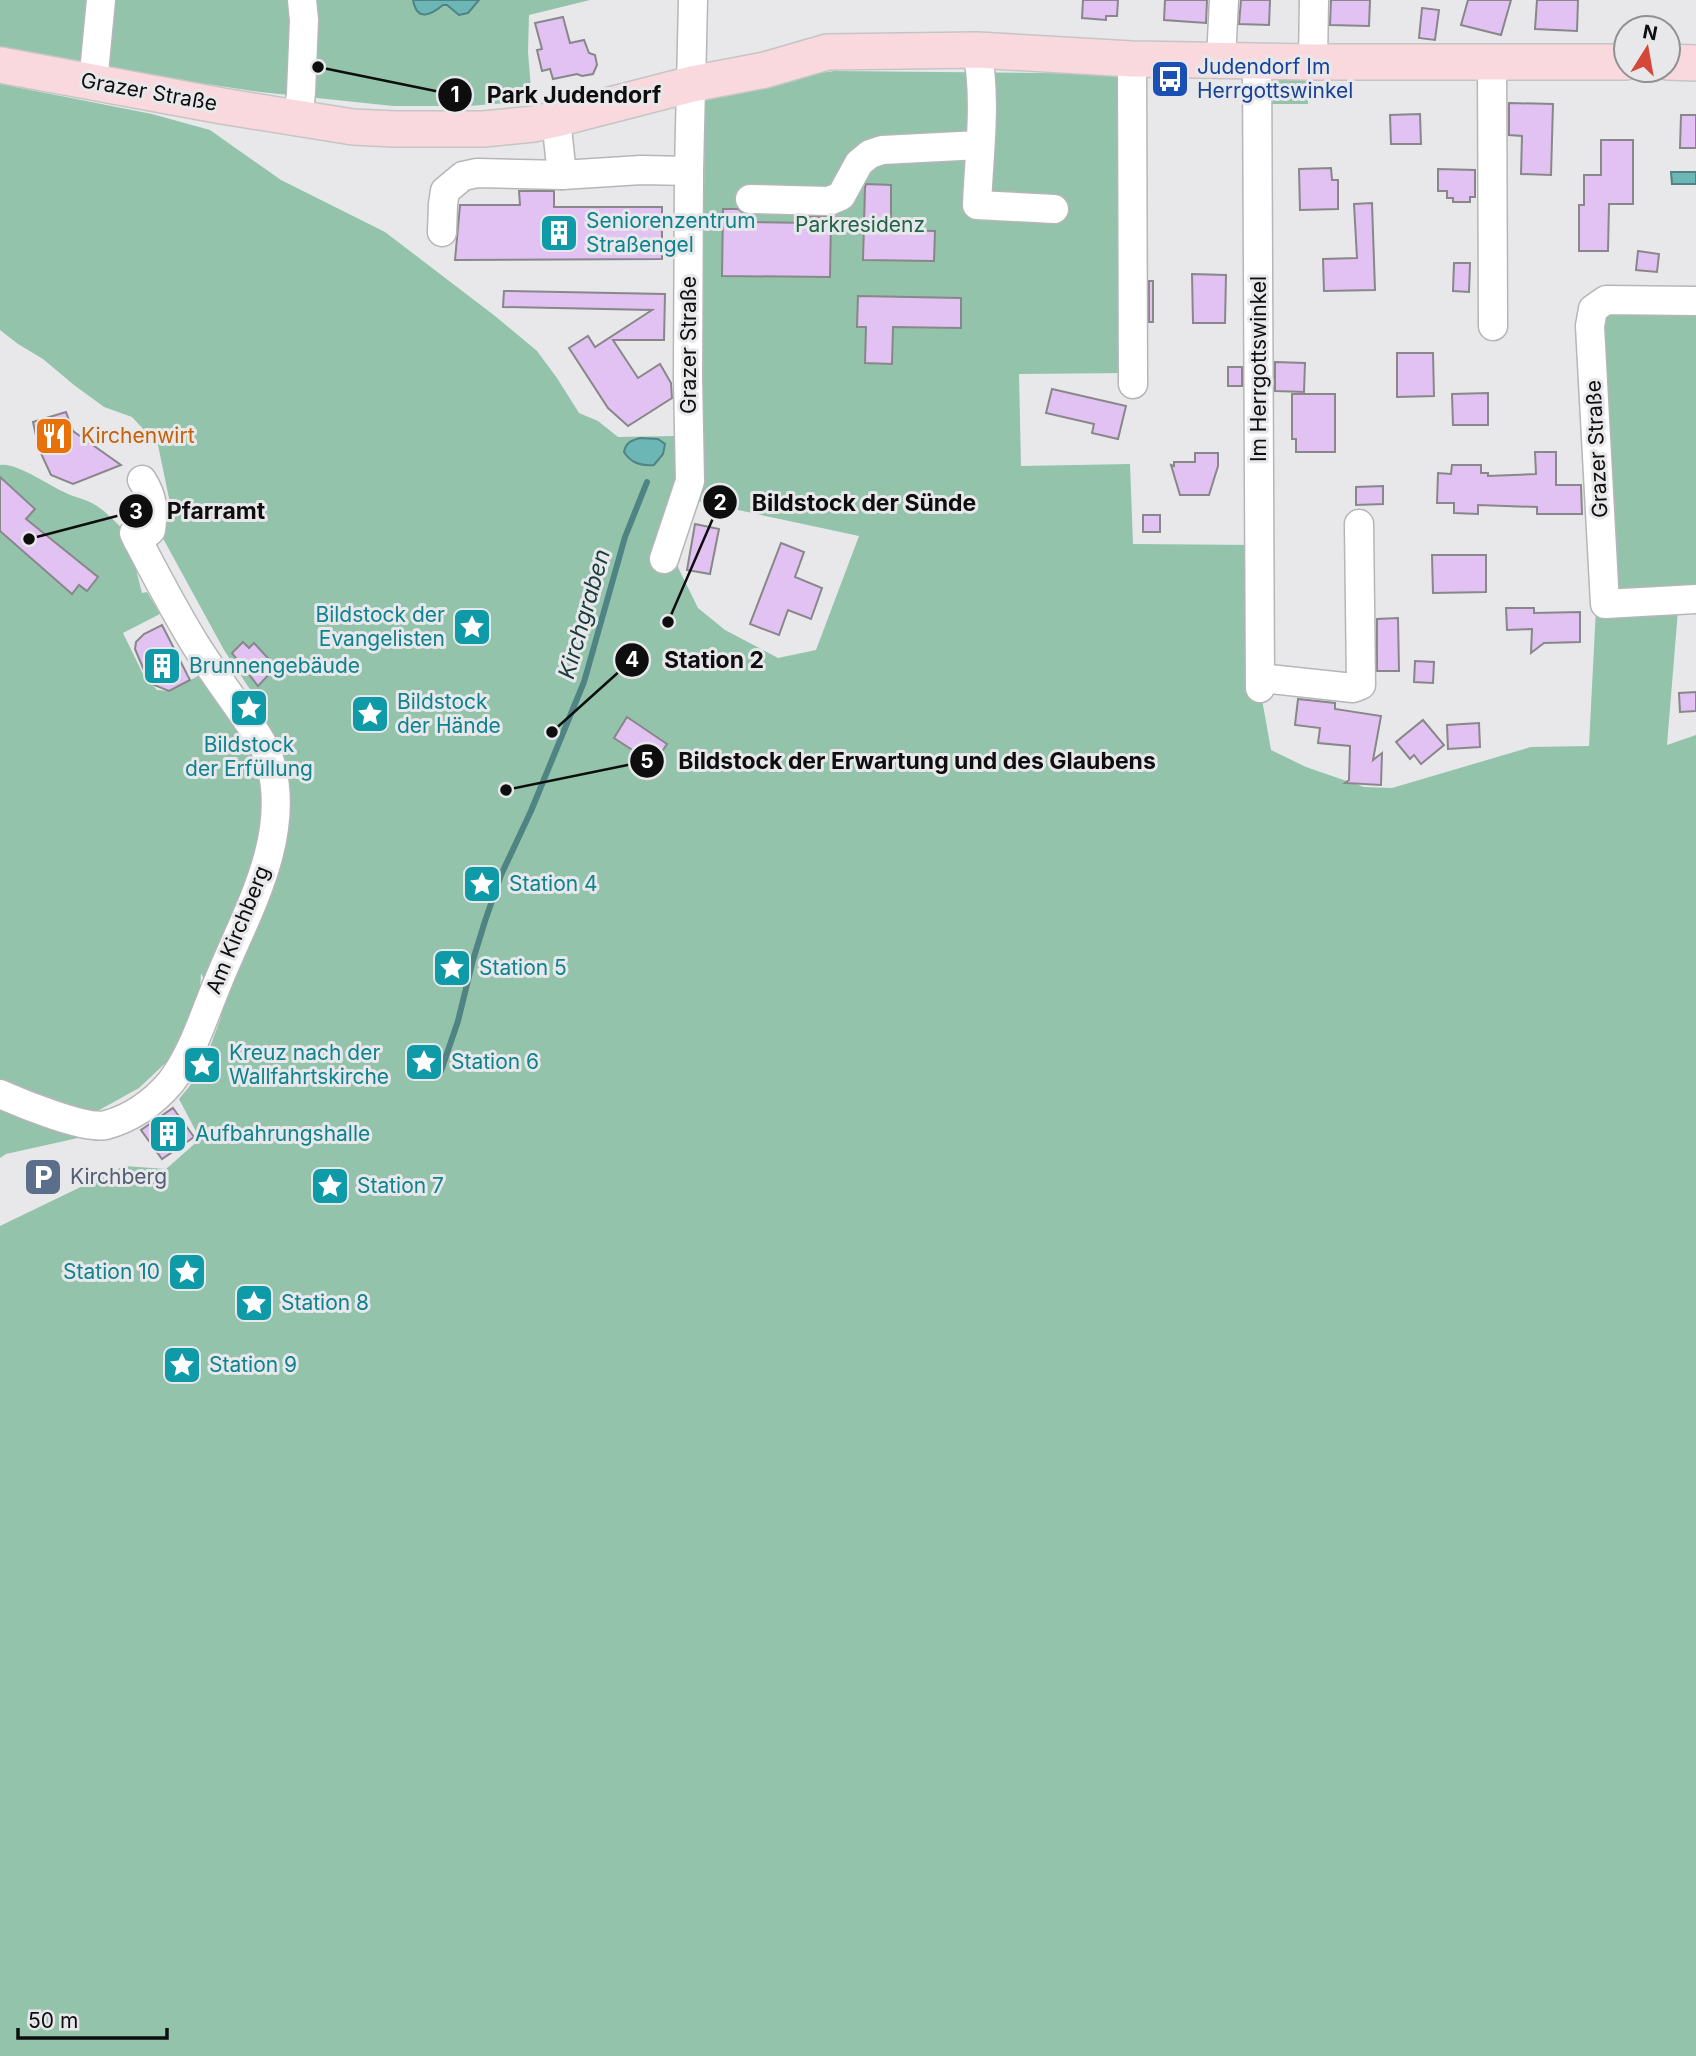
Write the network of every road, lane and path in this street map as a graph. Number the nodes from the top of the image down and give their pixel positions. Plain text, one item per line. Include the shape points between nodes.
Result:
1 (101, 0) edge
2 (302, 0) edge
3 (693, 0) edge
4 (1224, 0) edge
5 (1314, 0) edge
6 (977, 50) junction
7 (1132, 59) junction
8 (1221, 59) junction
9 (1257, 60) junction
10 (1492, 61) junction
11 (1313, 62) junction
12 (1612, 62) edge
13 (0, 65) edge
14 (93, 83) junction
15 (692, 84) junction
16 (300, 106) junction
17 (556, 119) junction
18 (980, 145) junction
19 (689, 171) junction
20 (562, 175) junction
21 (750, 199) dead end
22 (1054, 209) dead end
23 (442, 232) dead end
24 (1696, 301) edge
25 (1493, 326) dead end
26 (1133, 384) dead end
27 (142, 480) dead end
28 (1359, 524) dead end
29 (664, 559) dead end
30 (1696, 599) edge
31 (0, 1094) edge

1 - 14 street
2 - 16 street
3 - 15 street
4 - 8 street
5 - 11 street
6 - 7 main road, Grazer Straße
6 - 15 main road, Grazer Straße via 827,52
6 - 18 street
7 - 8 main road, Grazer Straße
7 - 26 street
8 - 9 main road, Grazer Straße
9 - 11 main road, Grazer Straße
9 - 28 street, Im Herrgottswinkel via 1260,683 1361,685
10 - 11 main road, Grazer Straße
10 - 12 main road, Grazer Straße
10 - 25 street
13 - 14 main road, Grazer Straße
14 - 16 main road, Grazer Straße
15 - 17 main road, Grazer Straße
15 - 19 street, Grazer Straße
16 - 17 main road, Grazer Straße via 352,127 484,129
17 - 20 street
18 - 21 street via 870,154 859,163 841,196 829,201
18 - 22 street via 976,205
19 - 20 street
19 - 29 street, Grazer Straße via 690,481
20 - 23 street via 463,176 445,191
24 - 30 street, Grazer Straße via 1606,300 1593,309 1590,326 1605,604
27 - 31 street, Am Kirchberg via 151,494 154,514 151,530 136,537 195,644 262,742 271,765 274,824 264,873 187,1056 148,1105 102,1126 34,1109

